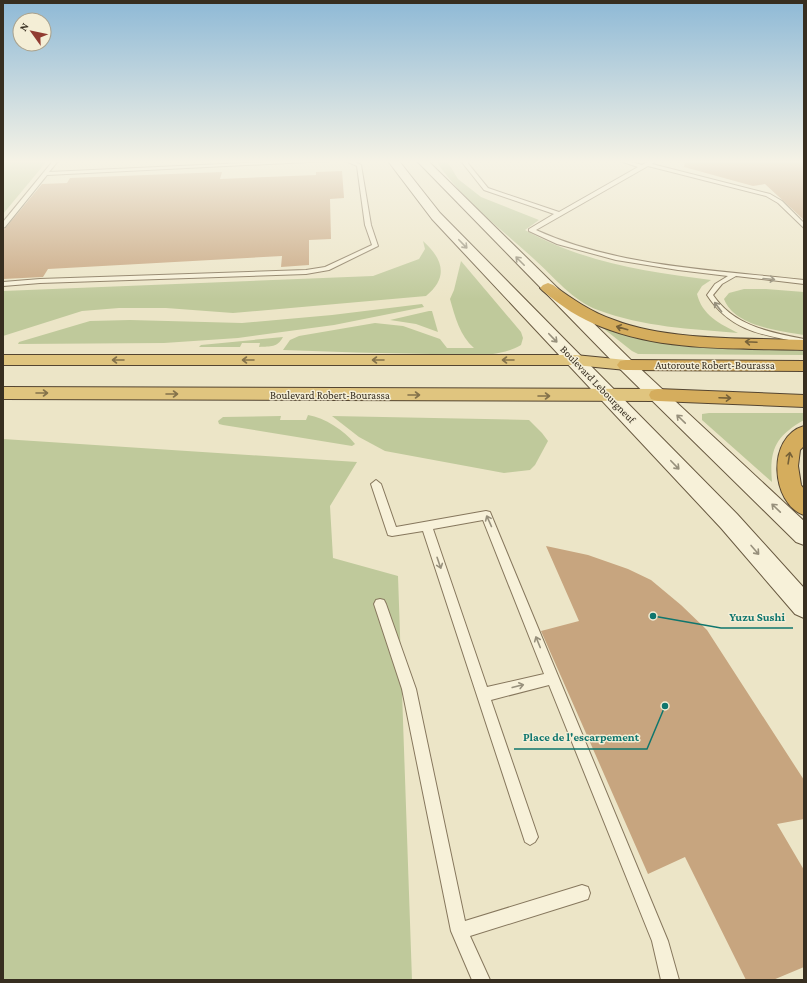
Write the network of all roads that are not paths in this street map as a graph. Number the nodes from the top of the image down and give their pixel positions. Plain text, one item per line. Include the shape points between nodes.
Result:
1 (19, 207) edge
2 (365, 207) edge
3 (429, 207) edge
4 (468, 207) edge
5 (538, 207) edge
6 (572, 207) edge
7 (785, 207) edge
8 (559, 214) junction
9 (3, 226) edge
10 (804, 226) edge
11 (734, 275) junction
12 (804, 282) edge
13 (3, 284) edge
14 (548, 288) junction
15 (804, 341) edge
16 (804, 345) edge
17 (3, 360) edge
18 (575, 360) junction
19 (626, 365) junction
20 (804, 366) edge
21 (3, 393) edge
22 (658, 395) junction
23 (609, 396) junction
24 (804, 401) edge
25 (804, 434) edge
26 (376, 484) dead end
27 (804, 506) edge
28 (427, 526) junction
29 (804, 535) edge
30 (380, 604) dead end
31 (804, 606) edge
32 (552, 678) junction
33 (483, 695) junction
34 (530, 837) dead end
35 (582, 893) dead end
36 (459, 932) junction
37 (481, 980) edge
38 (670, 980) edge

1 - 9 lane
2 - 13 lane via 375,246 327,269 306,272
3 -> 18 main road, Boulevard Lebourgneuf
14 -> 4 main road
5 - 8 lane
6 - 8 lane
7 - 10 lane
8 - 11 lane via 531,230 559,243 616,258
11 -> 12 lane
15 -> 11 lane via 768,334 723,314 710,295 721,280
16 -> 14 highway via 684,339 636,332 586,314
14 - 19 main road
18 -> 17 highway
18 - 19 highway
18 - 23 main road, Boulevard Lebourgneuf
19 - 20 highway, Autoroute Robert-Bourassa
19 - 22 main road
21 -> 23 highway, Boulevard Robert-Bourassa
22 - 23 highway, Boulevard Robert-Bourassa
22 -> 24 highway
29 -> 22 main road
23 -> 31 main road, Boulevard Lebourgneuf via 729,521
27 -> 25 highway via 790,487 787,466 790,448
26 - 28 lane via 392,532
32 -> 28 lane via 486,515
28 -> 33 lane
30 - 36 lane via 409,689
33 -> 32 lane
32 - 38 lane via 660,941
33 - 34 lane
35 - 36 lane
36 - 37 lane

